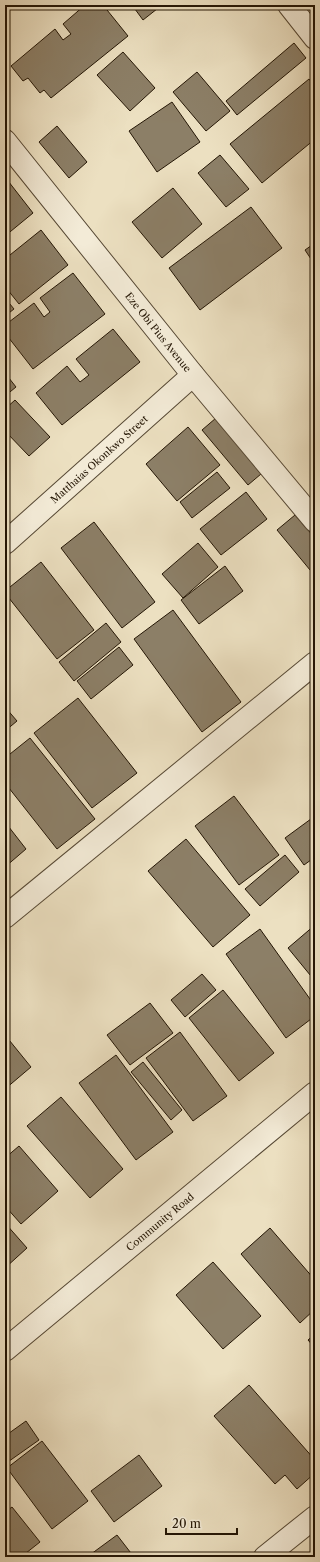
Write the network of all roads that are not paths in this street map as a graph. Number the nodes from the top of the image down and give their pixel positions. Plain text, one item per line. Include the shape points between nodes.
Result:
1 (289, 5) edge
2 (315, 38) edge
3 (5, 141) edge
4 (193, 375) junction
5 (315, 521) edge
6 (5, 543) edge
7 (315, 663) edge
8 (5, 917) edge
9 (315, 1092) edge
10 (5, 1350) edge
11 (315, 1517) edge
12 (265, 1557) edge

1 - 2 street
3 - 4 street, Eze Obi Pius Avenue
4 - 5 street, Eze Obi Pius Avenue
4 - 6 street, Matthaias Okonkwo Street
7 - 8 street
9 - 10 street, Community Road
11 - 12 street

